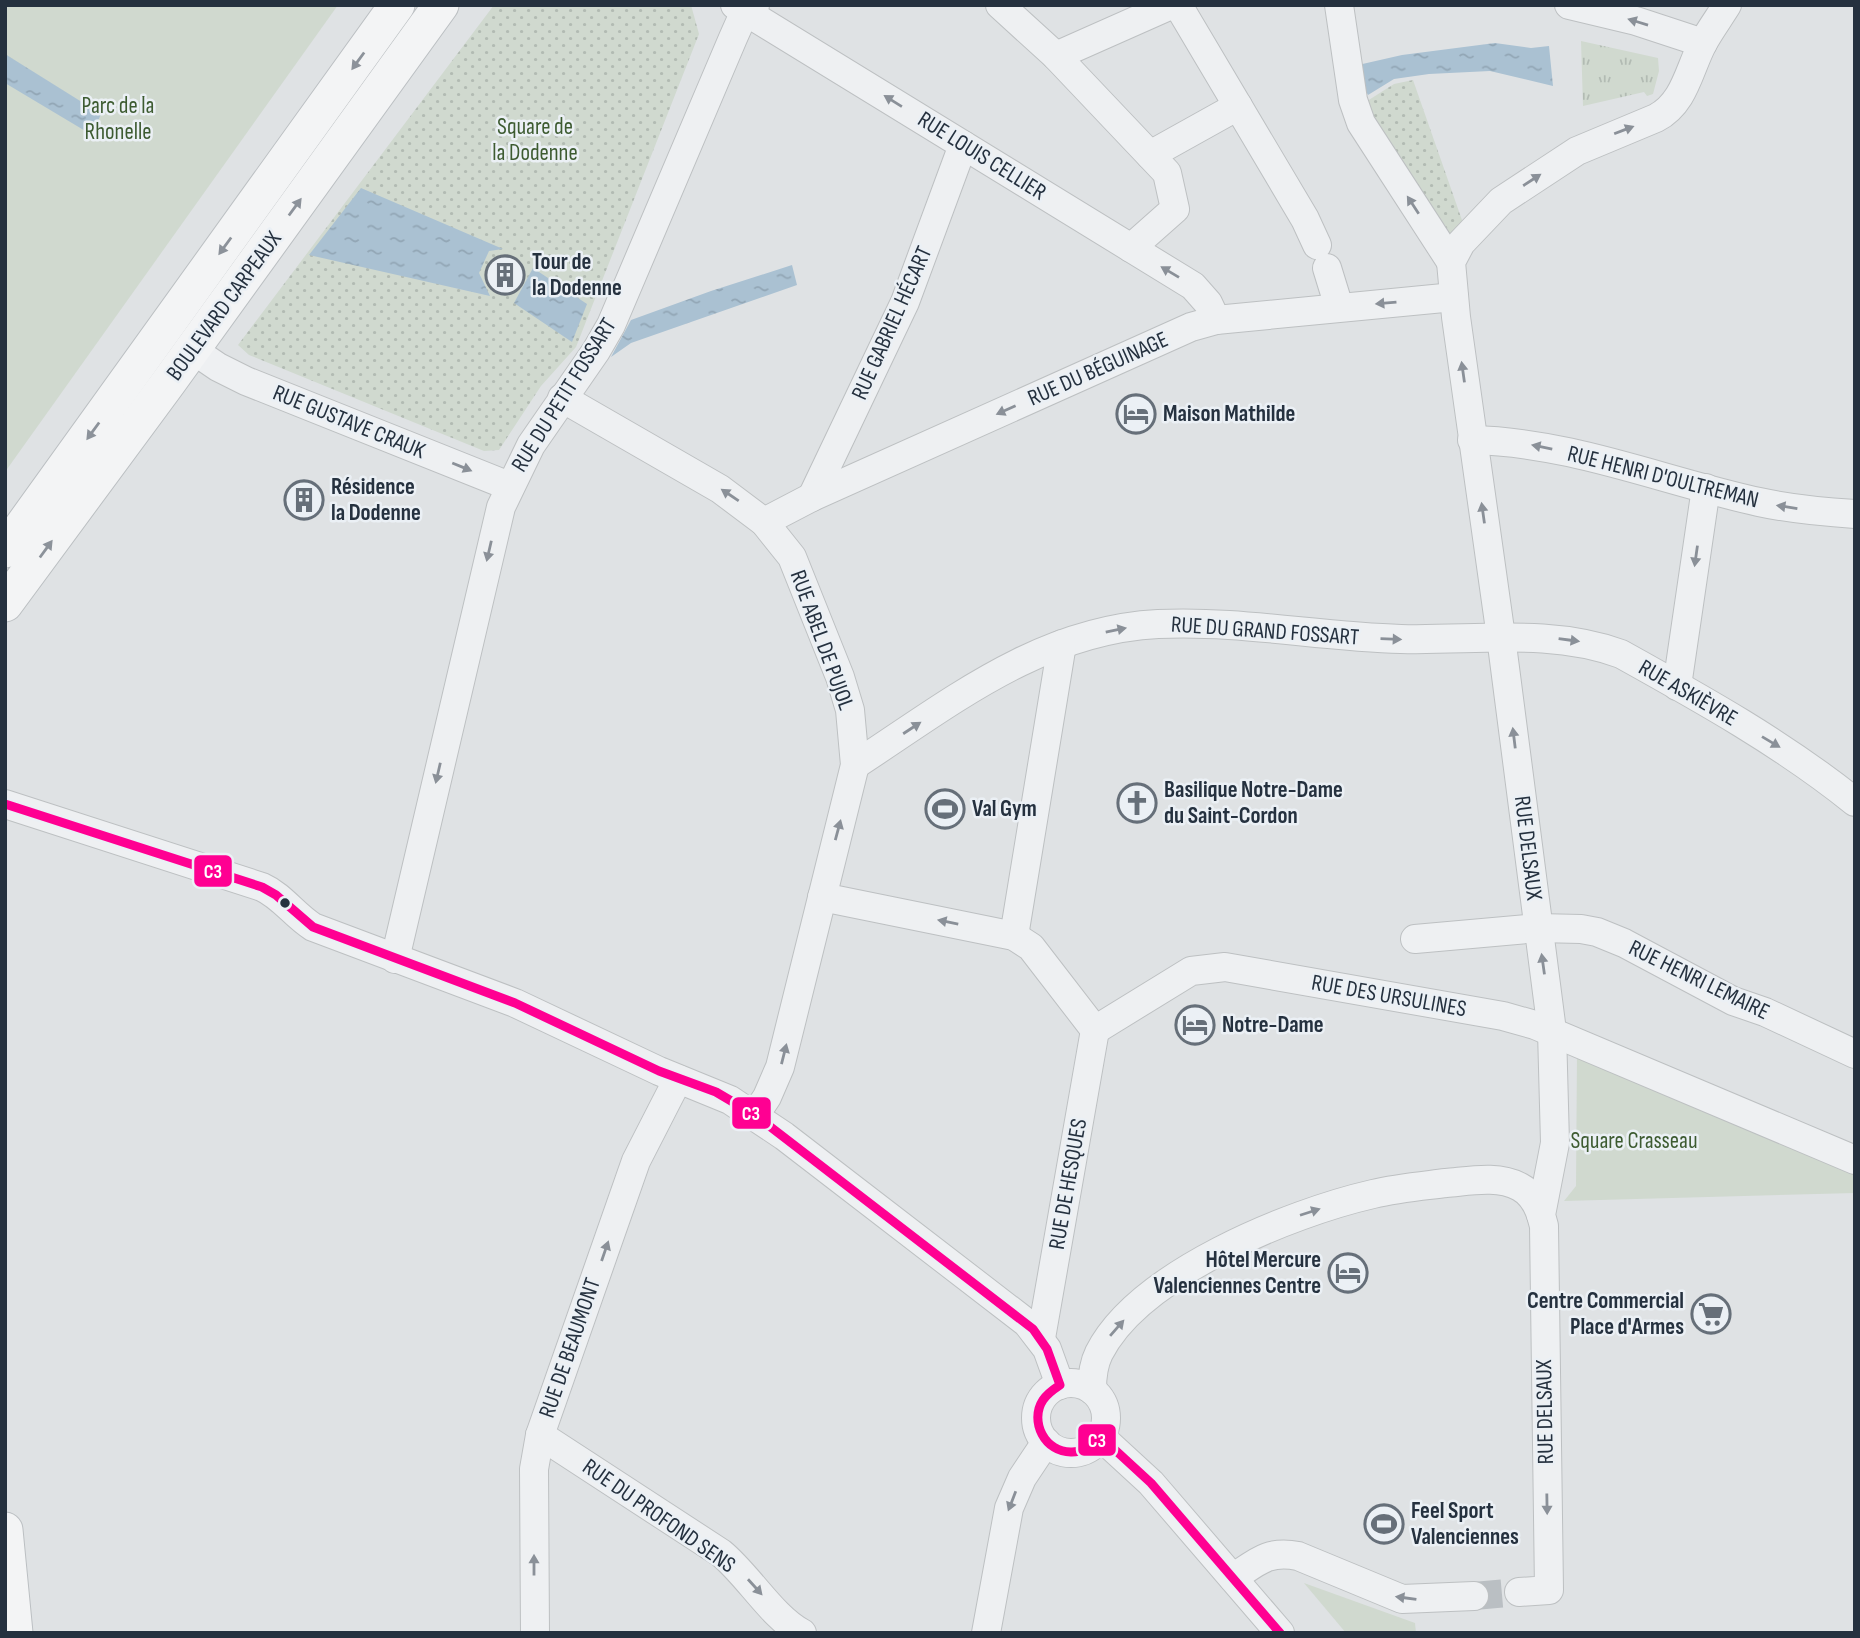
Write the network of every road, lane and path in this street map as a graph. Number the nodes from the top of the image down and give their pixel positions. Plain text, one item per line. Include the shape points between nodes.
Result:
1 (397, 5) edge
2 (441, 5) edge
3 (1000, 5) edge
4 (1171, 5) edge
5 (1178, 5) edge
6 (1339, 5) edge
7 (1569, 5) edge
8 (1727, 5) edge
9 (745, 7) edge
10 (1703, 43) junction
11 (1056, 56) junction
12 (1238, 106) junction
13 (963, 145) junction
14 (1150, 155) junction
15 (1131, 248) junction
16 (1451, 262) junction
17 (1454, 298) junction
18 (1339, 307) junction
19 (1216, 320) junction
20 (193, 350) junction
21 (562, 398) junction
22 (1472, 439) junction
23 (509, 486) junction
24 (1706, 488) junction
25 (812, 497) junction
26 (1855, 514) edge
27 (764, 522) junction
28 (5, 551) edge
29 (5, 604) edge
30 (1501, 637) junction
31 (1062, 644) junction
32 (1677, 686) junction
33 (855, 765) junction
34 (1855, 802) edge
35 (5, 804) edge
36 (822, 897) junction
37 (1538, 928) junction
38 (1014, 936) junction
39 (1415, 939) dead end
40 (395, 959) junction
41 (1095, 1030) junction
42 (1552, 1031) junction
43 (1855, 1054) edge
44 (678, 1079) junction
45 (755, 1115) junction
46 (1852, 1154) edge
47 (1541, 1215) junction
48 (1041, 1338) junction
49 (1060, 1385) junction
50 (1092, 1390) junction
51 (540, 1435) junction
52 (1101, 1437) junction
53 (1046, 1442) junction
54 (5, 1530) edge
55 (1233, 1578) junction
56 (1519, 1592) tunnel mouth
57 (1474, 1596) tunnel mouth
58 (15, 1633) edge
59 (535, 1633) edge
60 (802, 1633) edge
61 (986, 1633) edge
62 (1280, 1633) edge

1 -> 28 main road, BOULEVARD CARPEAUX
20 -> 2 main road, BOULEVARD CARPEAUX
3 - 11 street
4 - 11 street
5 - 12 street
16 -> 6 street via 1361,123 1353,100
10 -> 7 street
8 - 10 street
13 -> 9 street, RUE LOUIS CELLIER
9 - 21 street, RUE DU PETIT FOSSART via 611,325
16 -> 10 street via 1461,243 1501,201 1599,140 1668,110 1682,92
11 - 14 street
12 - 14 street
12 - 18 street via 1305,219
13 - 15 street, RUE LOUIS CELLIER
13 - 25 street, RUE GABRIEL HÉCART via 905,302
14 - 15 street via 1167,173 1175,209
19 -> 15 street, RUE LOUIS CELLIER via 1193,286
16 - 17 street, RUE DELSAUX
17 -> 18 street, RUE DU BÉGUINAGE
22 -> 17 street, RUE DELSAUX
18 - 19 street, RUE DU BÉGUINAGE
19 -> 25 street, RUE DU BÉGUINAGE via 1191,327
20 -> 23 street, RUE GUSTAVE CRAUK via 233,376
29 -> 20 main road, BOULEVARD CARPEAUX
21 - 23 street, RUE DU PETIT FOSSART
27 -> 21 street, RUE ABEL DE PUJOL via 720,489
24 -> 22 street, RUE HENRI D'OULTREMAN via 1536,445
30 -> 22 street, RUE DELSAUX
23 -> 40 street, RUE DU PETIT FOSSART via 496,524
26 -> 24 street, RUE HENRI D'OULTREMAN via 1761,502
24 -> 32 street
25 - 27 street, RUE DU BÉGUINAGE
27 - 33 street, RUE ABEL DE PUJOL via 793,557 840,677 850,710
31 -> 30 street, RUE DU GRAND FOSSART via 1157,624 1399,639
30 -> 32 street, RUE ASKIÈVRE via 1562,639 1602,647
37 -> 30 street, RUE DELSAUX
33 -> 31 street, RUE DU GRAND FOSSART via 997,672
31 - 38 street
32 -> 34 street, RUE ASKIÈVRE via 1788,752
36 -> 33 street, RUE ABEL DE PUJOL
35 - 40 street via 262,887 313,927
38 -> 36 street
45 -> 36 street, RUE ABEL DE PUJOL via 780,1067
37 - 39 street, RUE HENRI LEMAIRE
42 -> 37 street, RUE DELSAUX
37 - 43 street, RUE HENRI LEMAIRE via 1581,929 1611,937 1733,1001
38 - 41 street via 1031,947
40 - 44 street via 505,999
41 - 42 street, RUE DES URSULINES via 1191,971 1225,967 1503,1016
41 - 48 street, RUE DE HESQUES
42 - 46 street
42 - 47 street, RUE DELSAUX via 1555,1143
44 - 45 street via 716,1092
51 -> 44 street, RUE DE BEAUMONT via 636,1161
45 - 48 street via 1020,1317
50 -> 47 street via 1097,1356 1129,1315 1167,1284 1274,1225 1373,1194 1482,1180 1520,1187 1534,1199
47 -> 56 street, RUE DELSAUX via 1549,1590
48 - 49 street
49 - 50 street via 1079,1384
49 - 53 street via 1044,1396 1037,1410 1037,1425
50 - 52 street via 1105,1409
59 -> 51 street, RUE DE BEAUMONT via 534,1469
51 -> 60 street, RUE DU PROFOND SENS via 721,1553
52 - 53 street via 1077,1452 1058,1450
52 - 55 street via 1146,1478
53 -> 61 street via 1009,1508
54 - 58 main road
57 -> 55 street via 1402,1599 1285,1554 1261,1559
55 - 62 street

